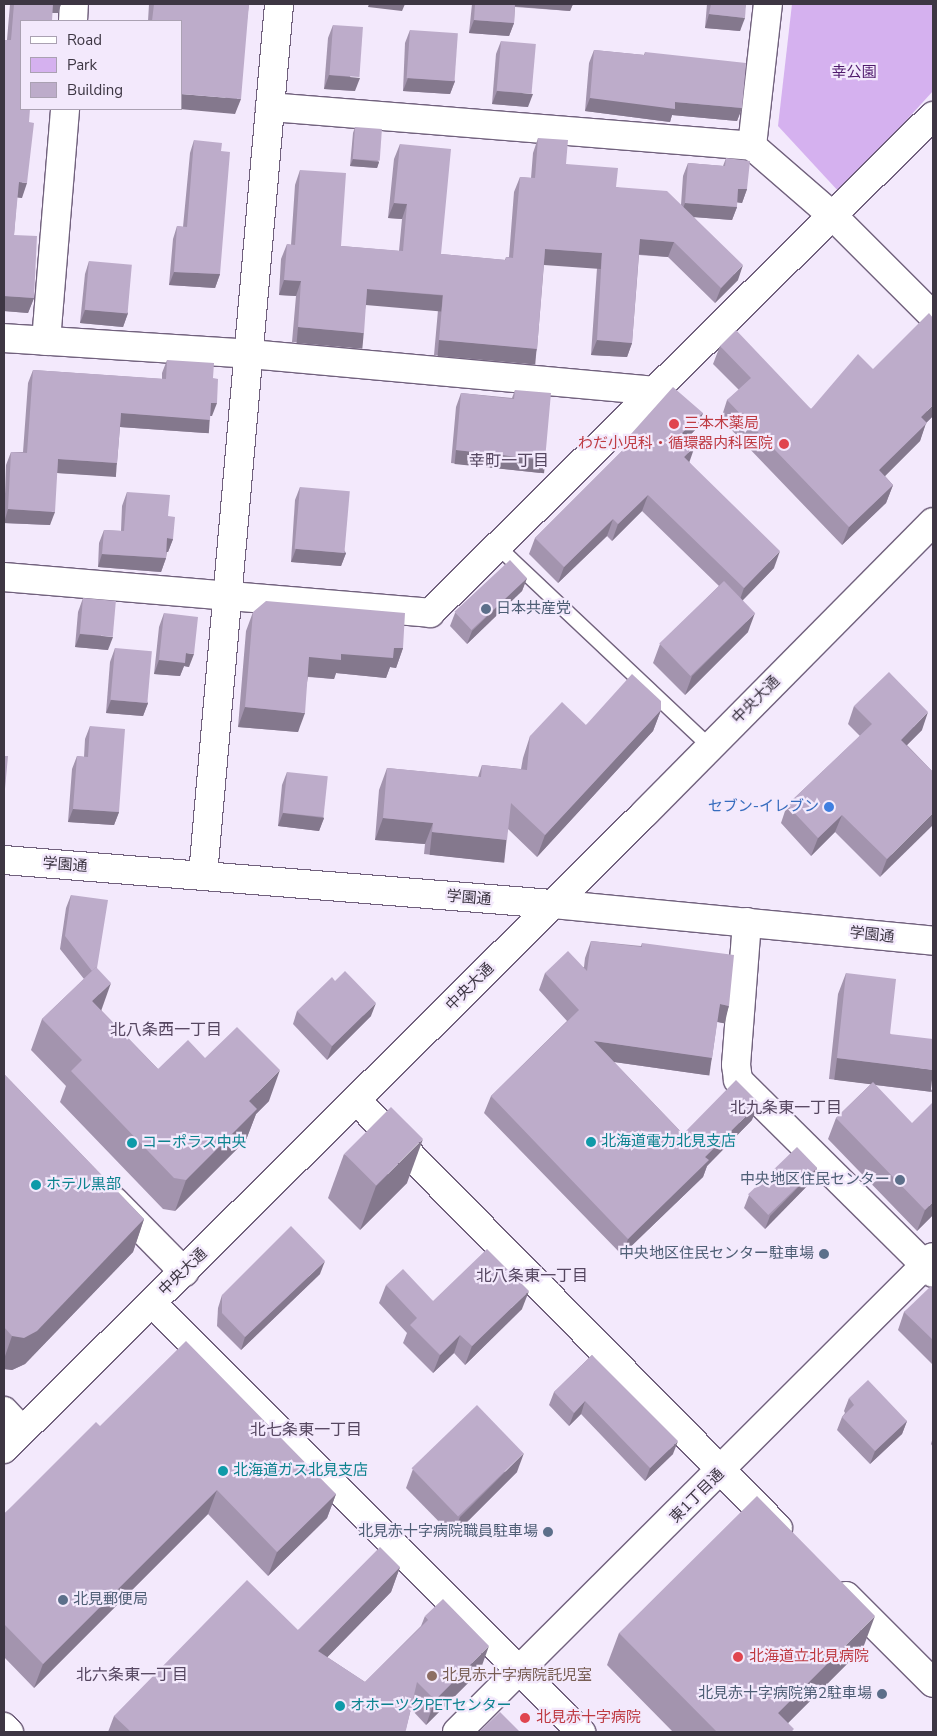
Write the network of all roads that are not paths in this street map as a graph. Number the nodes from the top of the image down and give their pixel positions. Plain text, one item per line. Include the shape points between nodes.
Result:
1 (74, 4) edge
2 (279, 4) edge
3 (768, 4) edge
4 (72, 20) edge
5 (270, 107) junction
6 (65, 110) edge
7 (933, 116) edge
8 (752, 146) junction
9 (834, 217) junction
10 (933, 316) edge
11 (4, 338) edge
12 (46, 341) junction
13 (250, 354) junction
14 (655, 391) junction
15 (933, 522) edge
16 (497, 546) junction
17 (4, 576) edge
18 (228, 597) junction
19 (710, 747) junction
20 (4, 860) edge
21 (203, 875) junction
22 (552, 904) junction
23 (747, 922) junction
24 (933, 941) edge
25 (356, 1100) junction
26 (94, 1181) edge
27 (931, 1265) edge
28 (184, 1272) junction
29 (152, 1303) junction
30 (10, 1430) edge
31 (722, 1472) junction
32 (799, 1549) edge
33 (828, 1577) edge
34 (519, 1671) junction
35 (933, 1683) edge
36 (4, 1727) edge
37 (9, 1732) edge
38 (457, 1732) edge
39 (581, 1732) edge

1 - 4 street
2 - 5 street
3 - 8 street
5 - 8 street
5 - 13 street
6 - 12 street
7 - 9 street
8 - 9 street
9 - 10 street
9 - 14 street
11 - 12 street
12 - 13 street
13 - 14 street
13 - 18 street
14 - 16 street
15 - 19 street, 中央大通
16 - 18 street via 430,613
16 - 19 lane
17 - 18 street
18 - 21 street
19 - 22 street, 中央大通
20 - 21 street, 学園通
21 - 22 street, 学園通
22 - 23 street, 学園通
22 - 25 street, 中央大通
23 - 24 street, 学園通
23 - 27 street via 736,1065 738,1080
25 - 28 street, 中央大通
25 - 31 street
26 - 28 street
27 - 31 street, 東1丁目通
28 - 29 street, 中央大通
29 - 30 street, 中央大通
29 - 34 street
31 - 32 street
31 - 34 street, 東1丁目通
33 - 35 street
34 - 38 street, 東1丁目通
34 - 39 street
36 - 37 street

